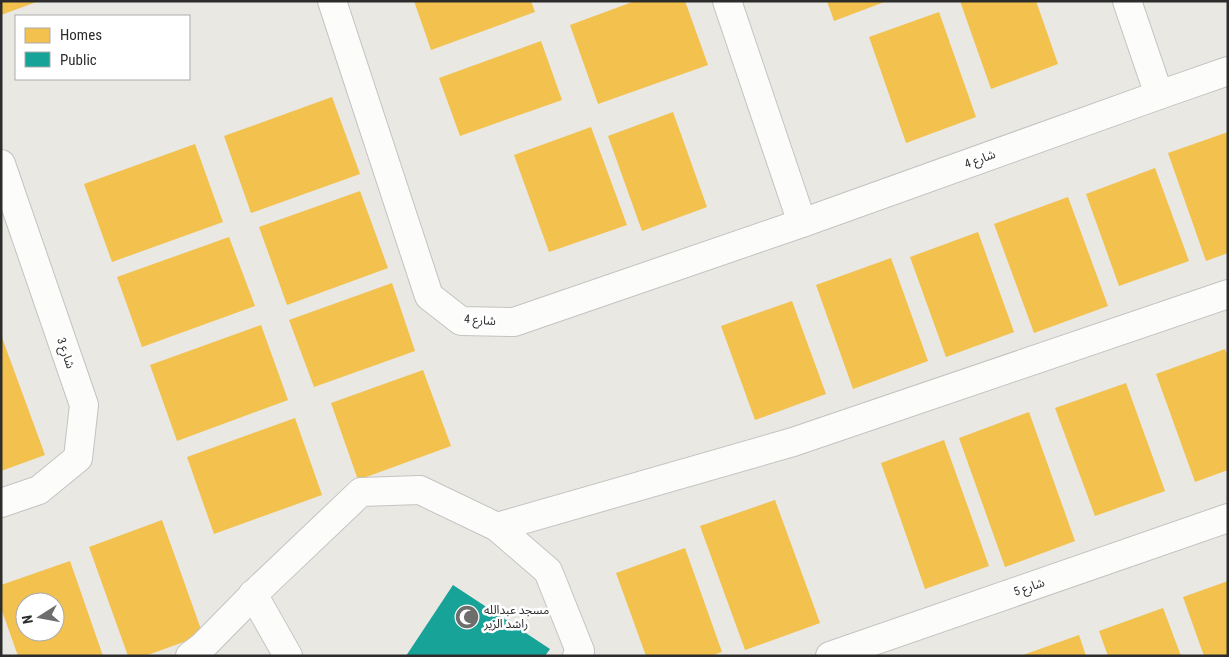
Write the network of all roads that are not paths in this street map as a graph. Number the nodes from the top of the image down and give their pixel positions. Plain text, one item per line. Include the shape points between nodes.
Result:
1 (332, 1) edge
2 (727, 1) edge
3 (1128, 1) edge
4 (1228, 72) edge
5 (1159, 94) junction
6 (1, 164) edge
7 (802, 224) junction
8 (1228, 294) edge
9 (1, 503) edge
10 (1228, 518) edge
11 (497, 527) junction
12 (253, 594) junction
13 (190, 656) edge
14 (288, 656) edge
15 (577, 656) edge
16 (830, 656) edge

1 - 7 street, شارع 4 via 429,296 461,321 514,322
2 - 7 street
3 - 5 street
4 - 5 street, شارع 4
5 - 7 street, شارع 4
6 - 9 street, شارع 3 via 84,405 78,458 39,490
8 - 11 street via 793,442
10 - 16 street, شارع 5
11 - 12 street via 420,490 361,492
11 - 15 street via 548,571 580,651
12 - 13 street
12 - 14 street

